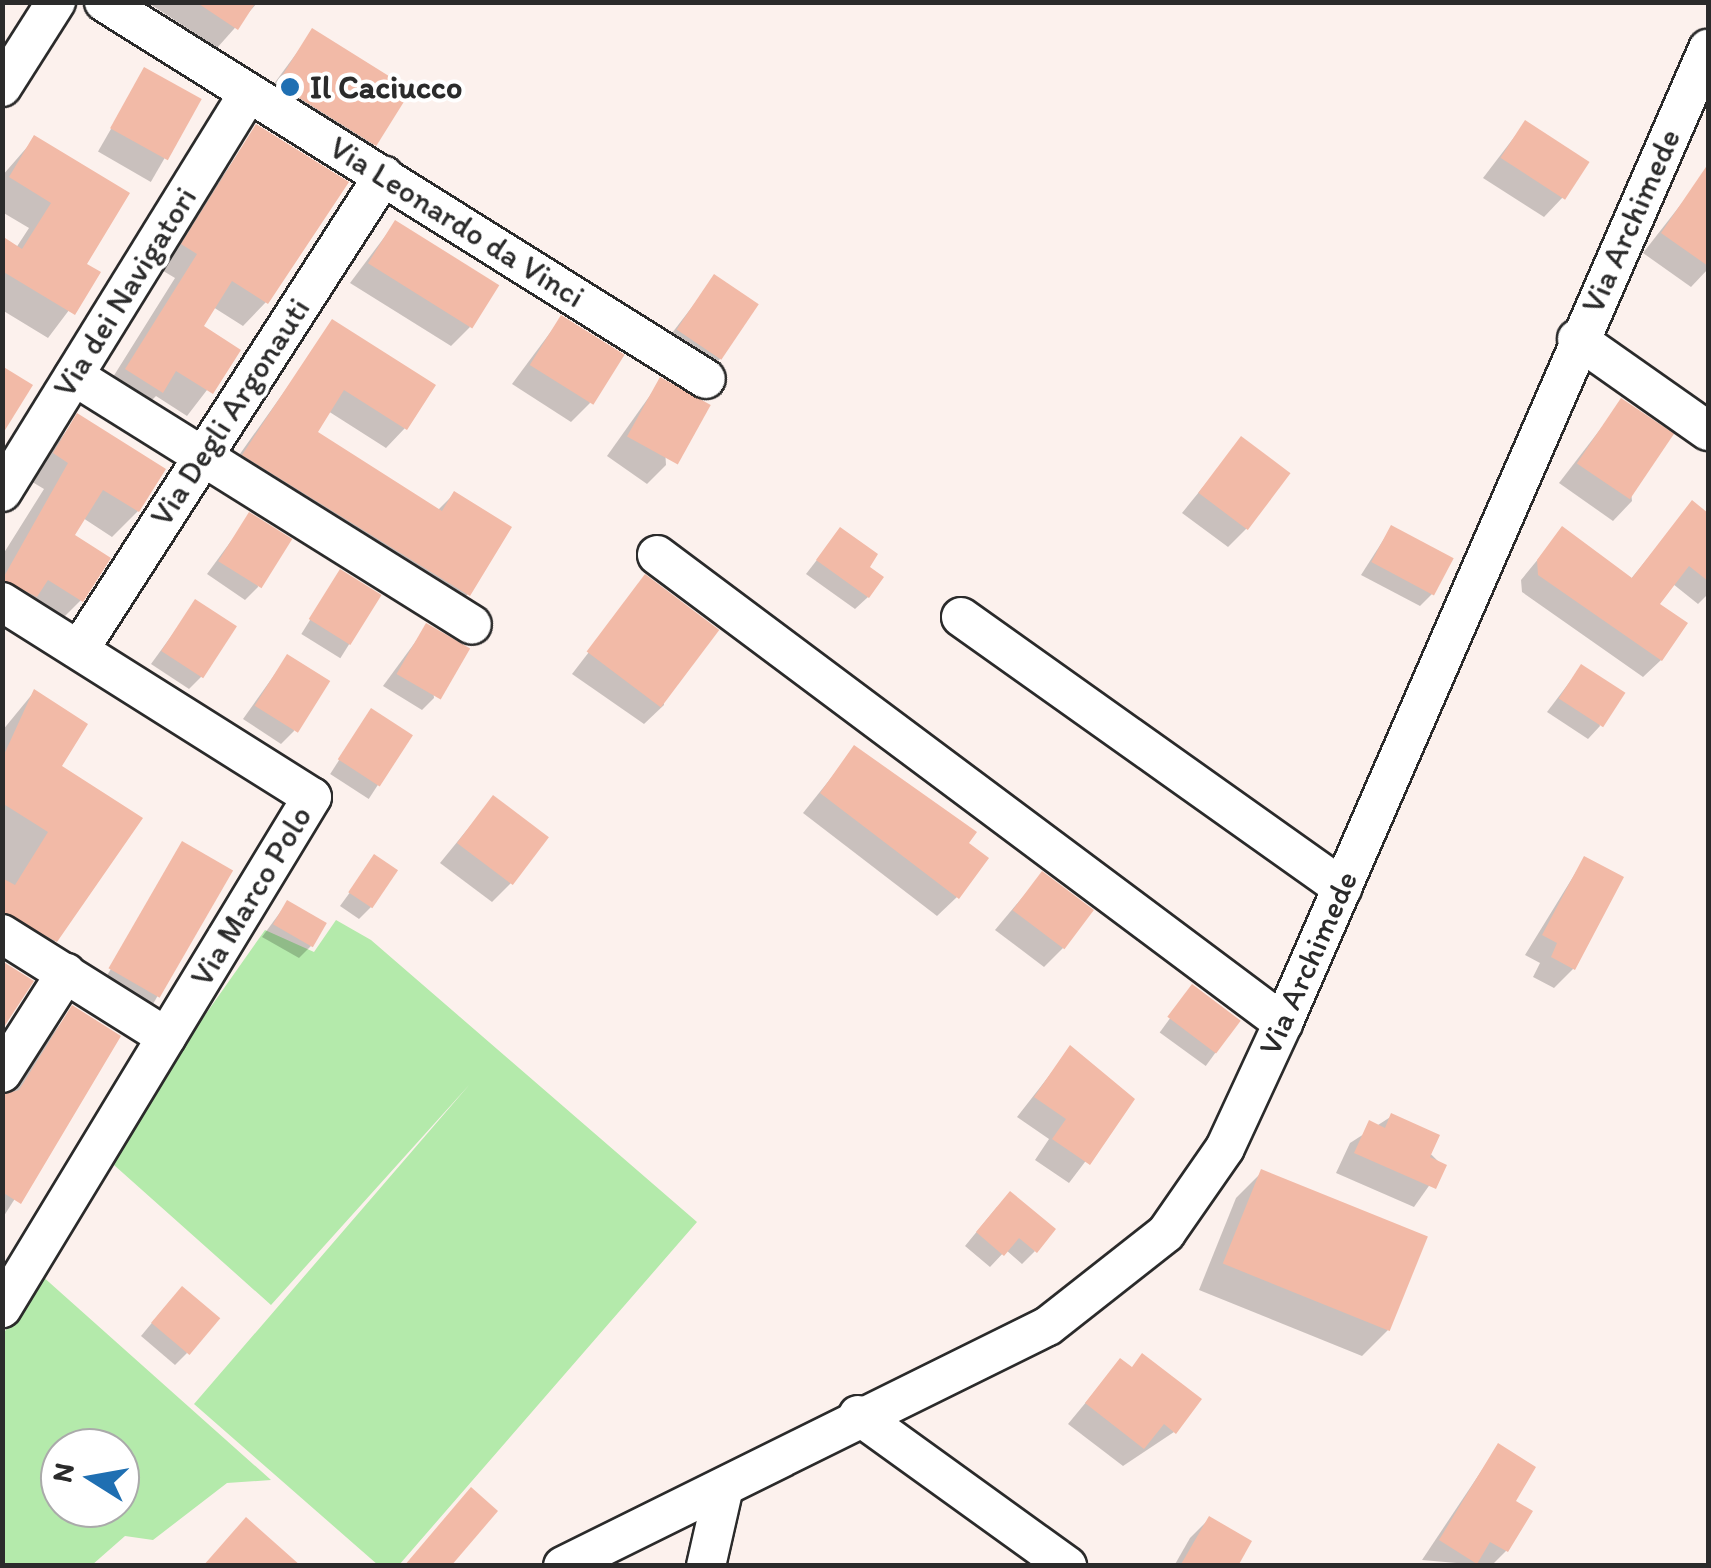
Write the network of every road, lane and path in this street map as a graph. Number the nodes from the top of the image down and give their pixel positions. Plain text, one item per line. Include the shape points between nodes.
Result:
1 (56, 2) edge
2 (104, 2) edge
3 (1706, 60) edge
4 (2, 87) edge
5 (248, 92) junction
6 (384, 175) junction
7 (1577, 340) junction
8 (74, 376) junction
9 (706, 379) dead end
10 (1708, 431) edge
11 (201, 454) junction
12 (2, 492) edge
13 (657, 556) dead end
14 (2, 602) edge
15 (961, 617) dead end
16 (472, 625) dead end
17 (79, 650) junction
18 (1342, 888) junction
19 (2, 934) edge
20 (66, 974) junction
21 (1283, 1024) junction
22 (166, 1037) junction
23 (2, 1073) edge
24 (2, 1308) edge
25 (858, 1414) junction
26 (724, 1487) junction
27 (563, 1566) edge
28 (706, 1566) edge
29 (1067, 1566) edge

1 - 4 street
2 - 5 street, Via Leonardo da Vinci
3 - 7 street, Via Archimede
5 - 6 street, Via Leonardo da Vinci
5 - 8 street, Via dei Navigatori
6 - 9 street, Via Leonardo da Vinci
6 - 11 street, Via Degli Argonauti
7 - 10 street
7 - 18 street, Via Archimede
8 - 11 street
8 - 12 street, Via dei Navigatori
11 - 16 street
11 - 17 street, Via Degli Argonauti
13 - 21 street
14 - 17 street, Via Marco Polo
15 - 18 street
17 - 22 street, Via Marco Polo via 312,797
18 - 21 street, Via Archimede
19 - 20 street
20 - 22 street
20 - 23 street
21 - 25 street, Via Archimede via 1215,1163 1127,1292
22 - 24 street, Via Marco Polo
25 - 26 street, Via Archimede
25 - 29 street
26 - 27 street, Via Archimede
26 - 28 street

